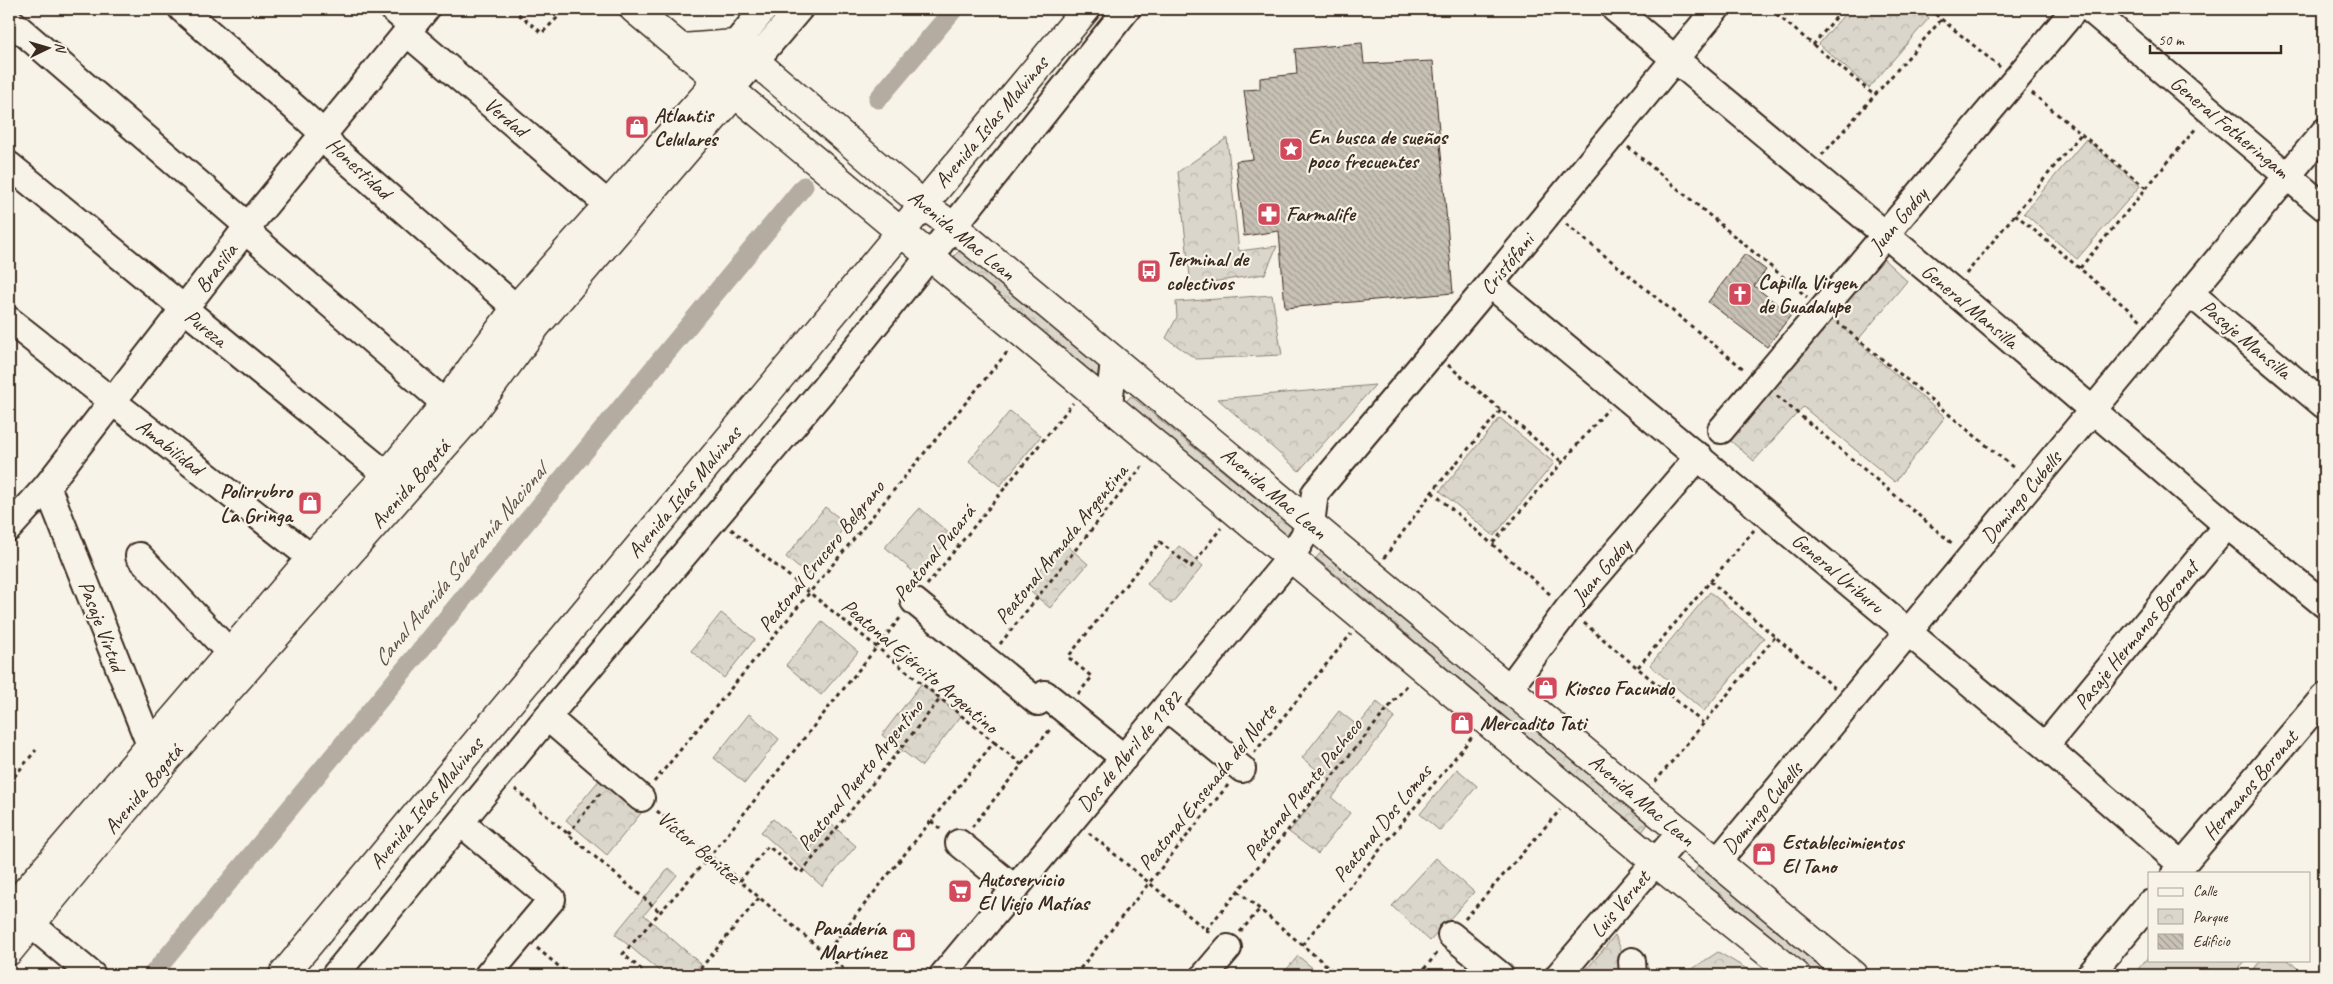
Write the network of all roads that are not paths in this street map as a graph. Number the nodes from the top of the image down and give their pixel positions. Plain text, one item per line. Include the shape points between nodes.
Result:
1 (182, 9) edge
2 (634, 9) edge
3 (764, 9) edge
4 (798, 9) edge
5 (1086, 9) edge
6 (1127, 9) edge
7 (1615, 9) edge
8 (1716, 9) edge
9 (2075, 9) edge
10 (2090, 9) edge
11 (410, 14) edge
12 (9, 20) edge
13 (682, 48) junction
14 (745, 52) junction
15 (1675, 57) junction
16 (722, 81) junction
17 (2324, 132) edge
18 (323, 133) junction
19 (9, 165) edge
20 (2288, 176) junction
21 (922, 204) junction
22 (2324, 207) edge
23 (618, 213) junction
24 (248, 226) junction
25 (954, 227) junction
26 (900, 231) junction
27 (1886, 234) junction
28 (931, 255) junction
29 (1490, 284) junction
30 (2190, 293) junction
31 (516, 308) junction
32 (184, 310) junction
33 (9, 320) edge
34 (536, 326) junction
35 (1114, 361) junction
36 (113, 402) junction
37 (444, 404) junction
38 (1109, 404) junction
39 (2324, 405) edge
40 (2093, 410) junction
41 (466, 421) junction
42 (1721, 430) dead end
43 (1698, 456) junction
44 (398, 480) junction
45 (47, 486) junction
46 (1311, 524) junction
47 (2227, 525) junction
48 (9, 528) edge
49 (139, 556) dead end
50 (1291, 557) junction
51 (322, 566) junction
52 (914, 602) road end
53 (2324, 604) edge
54 (1908, 632) junction
55 (231, 654) junction
56 (1508, 690) junction
57 (2324, 697) edge
58 (1166, 707) junction
59 (547, 717) junction
60 (2045, 746) junction
61 (158, 753) junction
62 (1124, 758) junction
63 (1242, 769) road end
64 (641, 798) road end
65 (461, 823) junction
66 (1681, 832) junction
67 (959, 844) road end
68 (1655, 862) junction
69 (1717, 862) junction
70 (2179, 869) edge
71 (1015, 889) junction
72 (2148, 905) edge
73 (15, 912) edge
74 (1451, 935) road end
75 (1228, 948) road end
76 (9, 951) edge
77 (92, 975) edge
78 (283, 975) edge
79 (335, 975) edge
80 (488, 975) edge
81 (943, 975) edge
82 (1205, 975) edge
83 (1500, 975) edge
84 (1559, 975) edge
85 (1796, 975) edge
86 (1853, 975) edge
87 (2090, 975) edge

1 - 18 street, Honestidad
2 - 13 main road, Avenida Mac Lean
3 - 14 street, Avenida Bogotá
4 - 14 street, Avenida Bogotá
5 - 21 main road, Avenida Islas Malvinas
6 - 25 street, Avenida Islas Malvinas
7 - 15 street, General Mansilla
8 - 15 street, Cristófani
9 - 27 street, Juan Godoy
10 - 20 street, General Fotheringam
11 - 18 street, Brasilia
11 - 23 street, Verdad via 412,37
12 - 24 street
13 - 14 main road
13 - 16 main road, Avenida Mac Lean
14 - 16 street, Avenida Bogotá
14 - 21 main road, Avenida Mac Lean
15 - 27 street, General Mansilla
15 - 29 street, Cristófani
16 - 23 main road, Avenida Bogotá via 730,99
16 - 26 main road, Avenida Mac Lean
17 - 20 street, Domingo Cubells
18 - 24 street, Brasilia
18 - 31 street, Honestidad via 333,148
19 - 32 street, Pureza
20 - 22 street, General Fotheringam
20 - 30 street, Domingo Cubells
21 - 25 main road, Avenida Mac Lean
21 - 26 main road, Avenida Islas Malvinas
23 - 31 main road, Avenida Bogotá
23 - 34 main road, Avenida Bogotá
24 - 32 street, Brasilia
24 - 37 street via 255,239
25 - 28 street, Avenida Islas Malvinas
25 - 35 main road, Avenida Mac Lean
26 - 28 main road, Avenida Mac Lean
26 - 78 main road, Avenida Islas Malvinas
27 - 40 street, General Mansilla
27 - 42 street, Juan Godoy
28 - 38 main road, Avenida Mac Lean
28 - 59 street, Avenida Islas Malvinas via 822,391
29 - 43 street, General Uriburu
29 - 46 street, Cristófani via 1316,492
30 - 39 street, Pasaje Mansilla
30 - 40 street, Domingo Cubells
31 - 34 street, Honestidad
31 - 37 main road, Avenida Bogotá
32 - 36 street, Brasilia
32 - 44 street, Pureza
33 - 36 street, Amabilidad
34 - 41 main road, Avenida Bogotá
35 - 38 street
35 - 46 main road, Avenida Mac Lean
36 - 45 street, Brasilia
36 - 51 street, Amabilidad
37 - 41 street
37 - 44 main road, Avenida Bogotá
38 - 50 main road, Avenida Mac Lean
40 - 47 street, General Mansilla
40 - 54 street, Domingo Cubells
41 - 44 main road, Avenida Bogotá
43 - 54 street, General Uriburu
43 - 56 street, Juan Godoy via 1568,610
44 - 51 main road, Avenida Bogotá
45 - 48 street, Brasilia
45 - 61 street, Pasaje Virtud
46 - 50 street, Dos de Abril de 1982
46 - 56 main road, Avenida Mac Lean
47 - 53 street, General Mansilla
47 - 60 street, Pasaje Hermanos Boronat
49 - 55 street
50 - 58 street, Dos de Abril de 1982
50 - 68 main road, Avenida Mac Lean
51 - 55 main road, Avenida Bogotá
51 - 61 main road, Avenida Bogotá
52 - 62 street via 1038,702 1045,694
54 - 60 street, General Uriburu
54 - 69 street, Domingo Cubells
55 - 61 main road, Avenida Bogotá
56 - 66 main road, Avenida Mac Lean
57 - 70 street, Hermanos Boronat
58 - 62 street, Dos de Abril de 1982
58 - 63 street
59 - 64 street, Víctor Benítez
59 - 65 street, Avenida Islas Malvinas
60 - 70 street, General Uriburu
61 - 73 main road, Avenida Bogotá
62 - 71 street, Dos de Abril de 1982
65 - 79 street, Avenida Islas Malvinas
65 - 80 street via 552,900
66 - 68 street, Luis Vernet
66 - 69 main road, Avenida Mac Lean
67 - 71 street
68 - 84 street, Luis Vernet
68 - 85 main road, Avenida Mac Lean
69 - 86 main road, Avenida Mac Lean
71 - 81 street, Dos de Abril de 1982
72 - 87 street
73 - 76 main road, Avenida Bogotá
73 - 77 street
74 - 83 street
75 - 82 street

